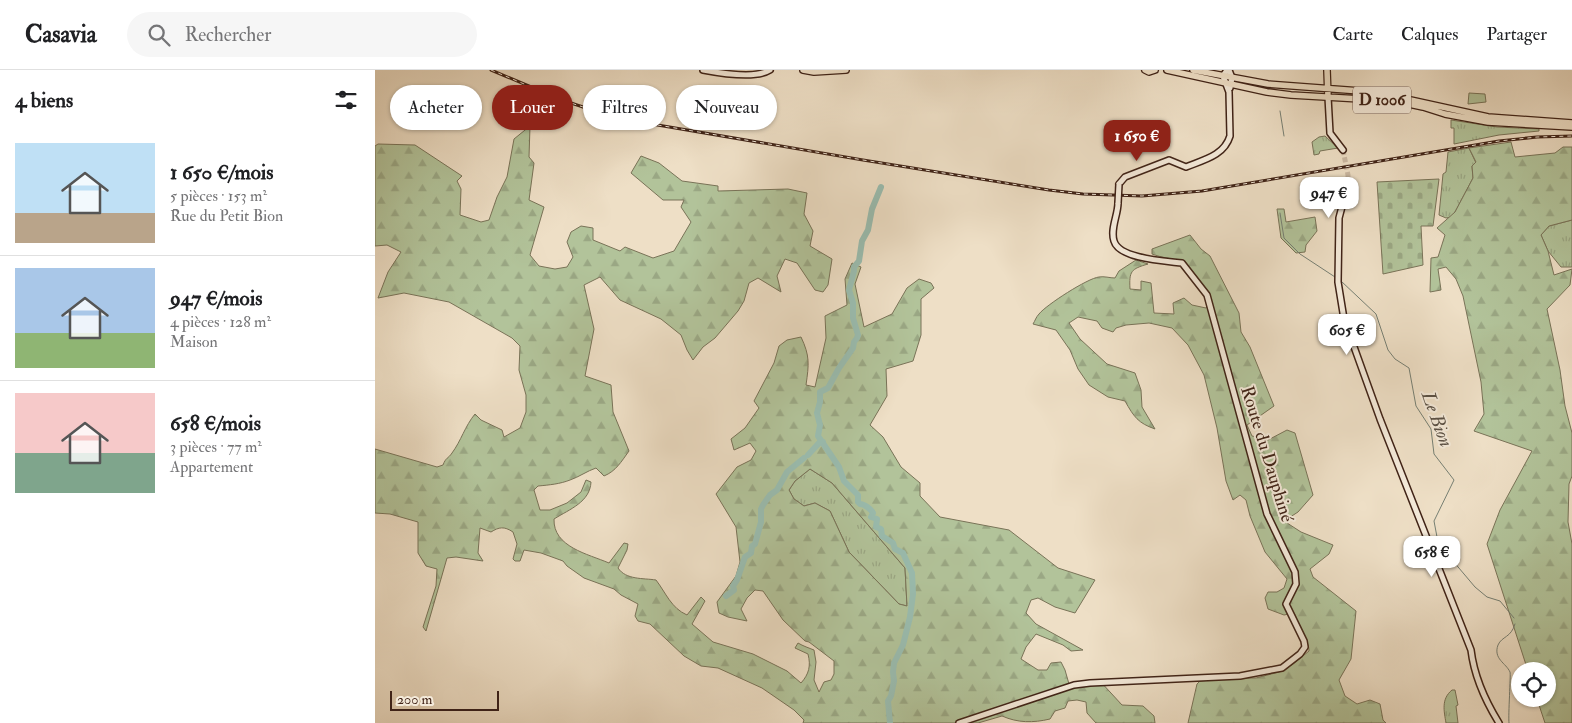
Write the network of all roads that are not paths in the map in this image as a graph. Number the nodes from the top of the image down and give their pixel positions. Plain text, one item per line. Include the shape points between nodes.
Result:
1 (703, 70) edge
2 (731, 70) edge
3 (762, 70) edge
4 (770, 70) edge
5 (803, 70) edge
6 (846, 70) edge
7 (1145, 70) edge
8 (1155, 70) edge
9 (1167, 70) edge
10 (1193, 70) edge
11 (1228, 70) edge
12 (1327, 70) edge
13 (1224, 79) junction
14 (1232, 81) junction
15 (1328, 88) junction
16 (1229, 90) junction
17 (1359, 90) junction
18 (1328, 97) junction
19 (1466, 115) junction
20 (1572, 123) edge
21 (1572, 127) edge
22 (1343, 150) tunnel mouth
23 (1348, 184) tunnel mouth
24 (959, 723) edge
25 (1499, 723) edge

1 - 4 street via 751,74
2 - 3 street
5 - 6 main road
7 - 8 main road
9 - 13 main road, D 1006
10 - 13 main road, D 1006
11 - 13 street
11 - 14 street
12 - 15 main road
13 - 14 main road, D 1006
13 - 16 street
14 - 15 main road, D 1006
14 - 16 street
14 - 18 main road, D 1006 via 1275,93
15 - 17 main road, D 1006
15 - 18 main road
16 - 24 street, Route du Dauphiné, bridge via 1230,136 1219,154 1186,167 1169,160 1125,177 1119,184 1114,242 1121,251 1130,255 1182,264 1207,295 1267,514 1295,572 1296,584 1286,604 1305,647 1283,668 1240,676 1074,685
17 - 18 main road, D 1006
17 - 19 main road, D 1006 via 1407,98
18 - 19 main road, D 1006 via 1403,102
18 - 22 street via 1332,138
19 - 20 main road, D 1006
19 - 21 main road, D 1006 via 1489,122
23 - 25 street via 1339,218 1338,272 1344,319 1471,650 1490,709

